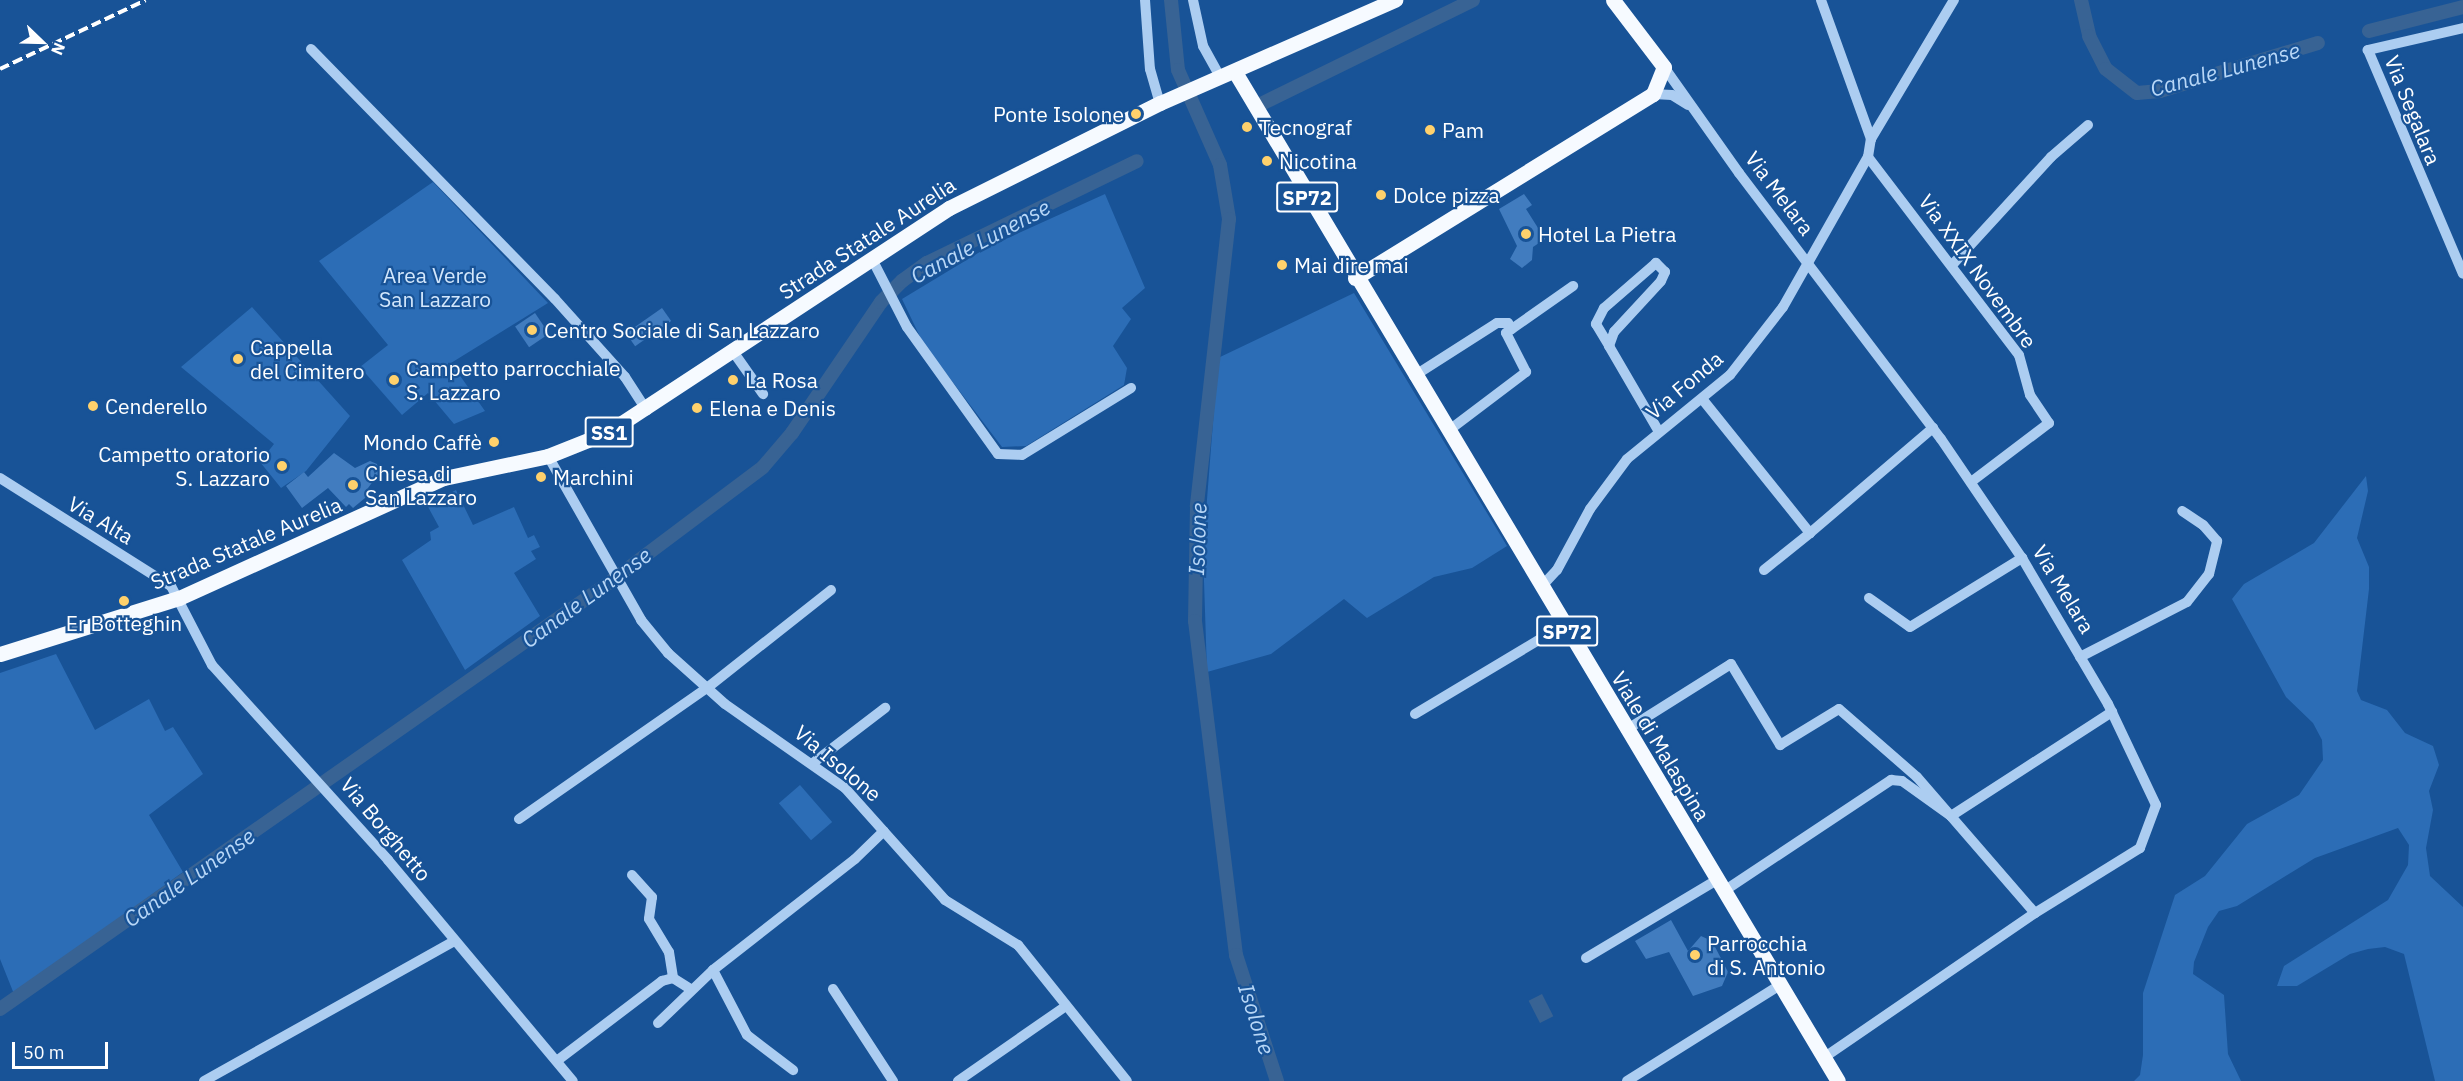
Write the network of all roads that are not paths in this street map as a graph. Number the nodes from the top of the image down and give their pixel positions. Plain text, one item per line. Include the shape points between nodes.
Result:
1 (1145, 0) edge
2 (1193, 0) edge
3 (1395, 0) edge
4 (1613, 0) edge
5 (1821, 0) edge
6 (1954, 0) edge
7 (2463, 28) edge
8 (311, 49) dead end
9 (1664, 67) junction
10 (1224, 77) junction
11 (1653, 94) junction
12 (1164, 101) junction
13 (1688, 105) junction
14 (2088, 125) dead end
15 (1871, 139) junction
16 (1868, 157) junction
17 (872, 259) junction
18 (1953, 264) junction
19 (1808, 265) junction
20 (2463, 274) edge
21 (1354, 278) junction
22 (1573, 285) dead end
23 (1512, 329) junction
24 (1609, 346) junction
25 (732, 350) junction
26 (1414, 375) junction
27 (1131, 388) dead end
28 (763, 394) dead end
29 (1703, 400) junction
30 (647, 411) junction
31 (1933, 428) junction
32 (1448, 431) junction
33 (1659, 432) junction
34 (548, 456) junction
35 (0, 478) edge
36 (1971, 482) junction
37 (2182, 511) dead end
38 (1810, 533) junction
39 (2022, 558) junction
40 (1764, 570) dead end
41 (1541, 587) junction
42 (831, 590) dead end
43 (1869, 597) dead end
44 (179, 598) junction
45 (1564, 625) junction
46 (0, 654) edge
47 (2080, 657) junction
48 (706, 688) junction
49 (885, 708) dead end
50 (2112, 712) junction
51 (1415, 714) dead end
52 (1626, 730) junction
53 (813, 762) junction
54 (1951, 816) junction
55 (519, 819) dead end
56 (884, 831) junction
57 (632, 875) dead end
58 (1721, 885) junction
59 (2035, 913) junction
60 (453, 942) junction
61 (1586, 958) dead end
62 (713, 970) junction
63 (673, 978) junction
64 (1780, 985) junction
65 (833, 989) dead end
66 (692, 990) junction
67 (1066, 1006) junction
68 (658, 1023) dead end
69 (1825, 1057) junction
70 (558, 1060) junction
71 (793, 1070) dead end
72 (204, 1081) edge
73 (573, 1081) edge
74 (892, 1081) edge
75 (958, 1081) edge
76 (1127, 1081) edge
77 (1627, 1081) edge
78 (1838, 1081) edge

1 - 12 street via 1150,69
2 - 10 street via 1203,46
3 - 10 main road, Strada Statale Aurelia
4 - 9 main road, Via Melara
5 - 15 street, Via Fonda
6 - 15 street, Via Fonda
7 - 20 street, Via Segalara via 2368,50
8 - 30 street via 555,299 625,377
9 - 11 main road
9 - 13 street, Via Melara
10 - 12 main road, Strada Statale Aurelia / SS1
10 - 21 main road, SP72 via 1249,100
11 - 13 street via 1672,95
11 - 21 main road
12 - 17 main road, Strada Statale Aurelia / SS1 via 960,202
13 - 19 street, Via Melara
14 - 18 street via 2051,157
15 - 16 street, Via Fonda
16 - 18 street, Via XXIX Novembre
16 - 19 street, Via Fonda
17 - 25 main road, Strada Statale Aurelia / SS1
17 - 27 street via 907,327 948,390 998,454 1022,455
18 - 36 street, Via XXIX Novembre via 2019,355 2030,395 2049,423
19 - 29 street, Via Fonda via 1753,347
19 - 31 street, Via Melara
21 - 26 main road, Viale di Malaspina / SP72
22 - 23 street
23 - 26 street via 1508,323 1497,323
23 - 32 street via 1506,333 1526,372
24 - 24 street via 1614,332 1661,281 1665,272 1656,263 1597,318
24 - 33 street
25 - 28 street
25 - 30 main road, Strada Statale Aurelia / SS1
26 - 32 main road, Viale di Malaspina / SP72
29 - 33 street, Via Fonda
29 - 38 street
30 - 34 main road, Strada Statale Aurelia / SS1
31 - 36 street, Via Melara
31 - 38 street
32 - 41 main road, Viale di Malaspina / SP72
33 - 41 street, Via Fonda via 1612,477 1557,570
34 - 44 main road, Strada Statale Aurelia / SS1 via 444,478
34 - 48 street, Via Isolone via 619,584 661,645
35 - 44 street, Via Alta via 103,546 146,567 171,585
36 - 39 street, Via Melara
37 - 47 street via 2203,525 2217,542 2209,574 2187,602
38 - 40 street
39 - 43 street via 1910,627
39 - 47 street, Via Melara
41 - 45 main road, Viale di Malaspina / SP72
42 - 48 street
44 - 46 main road, Strada Statale Aurelia / SS1
44 - 60 street, Via Borghetto via 190,630 212,665 326,788
45 - 51 street
45 - 52 main road, Viale di Malaspina / SP72
47 - 50 street, Via Melara
48 - 53 street, Via Isolone
48 - 55 street
49 - 53 street
50 - 54 street
50 - 59 street, Via Melara via 2156,804 2140,848
52 - 54 street via 1731,664 1780,745 1839,709 1917,777
52 - 58 main road, Viale di Malaspina / SP72
53 - 56 street, Via Isolone
54 - 58 street via 1902,781 1891,780
54 - 59 street
56 - 62 street via 855,859
56 - 67 street, Via Isolone via 945,900 1018,945
57 - 63 street via 652,897 649,919 669,952
58 - 61 street
58 - 64 main road, Viale di Malaspina / SP72
59 - 69 street, Via Melara
60 - 70 street, Via Borghetto
60 - 72 street
62 - 66 street
62 - 71 street via 747,1035
63 - 66 street
63 - 70 street via 662,981
64 - 69 main road, Viale di Malaspina / SP72
64 - 77 street
65 - 74 street
66 - 68 street
67 - 75 street
67 - 76 street, Via Isolone
69 - 78 main road, Viale di Malaspina / SP72
70 - 73 street, Via Borghetto

